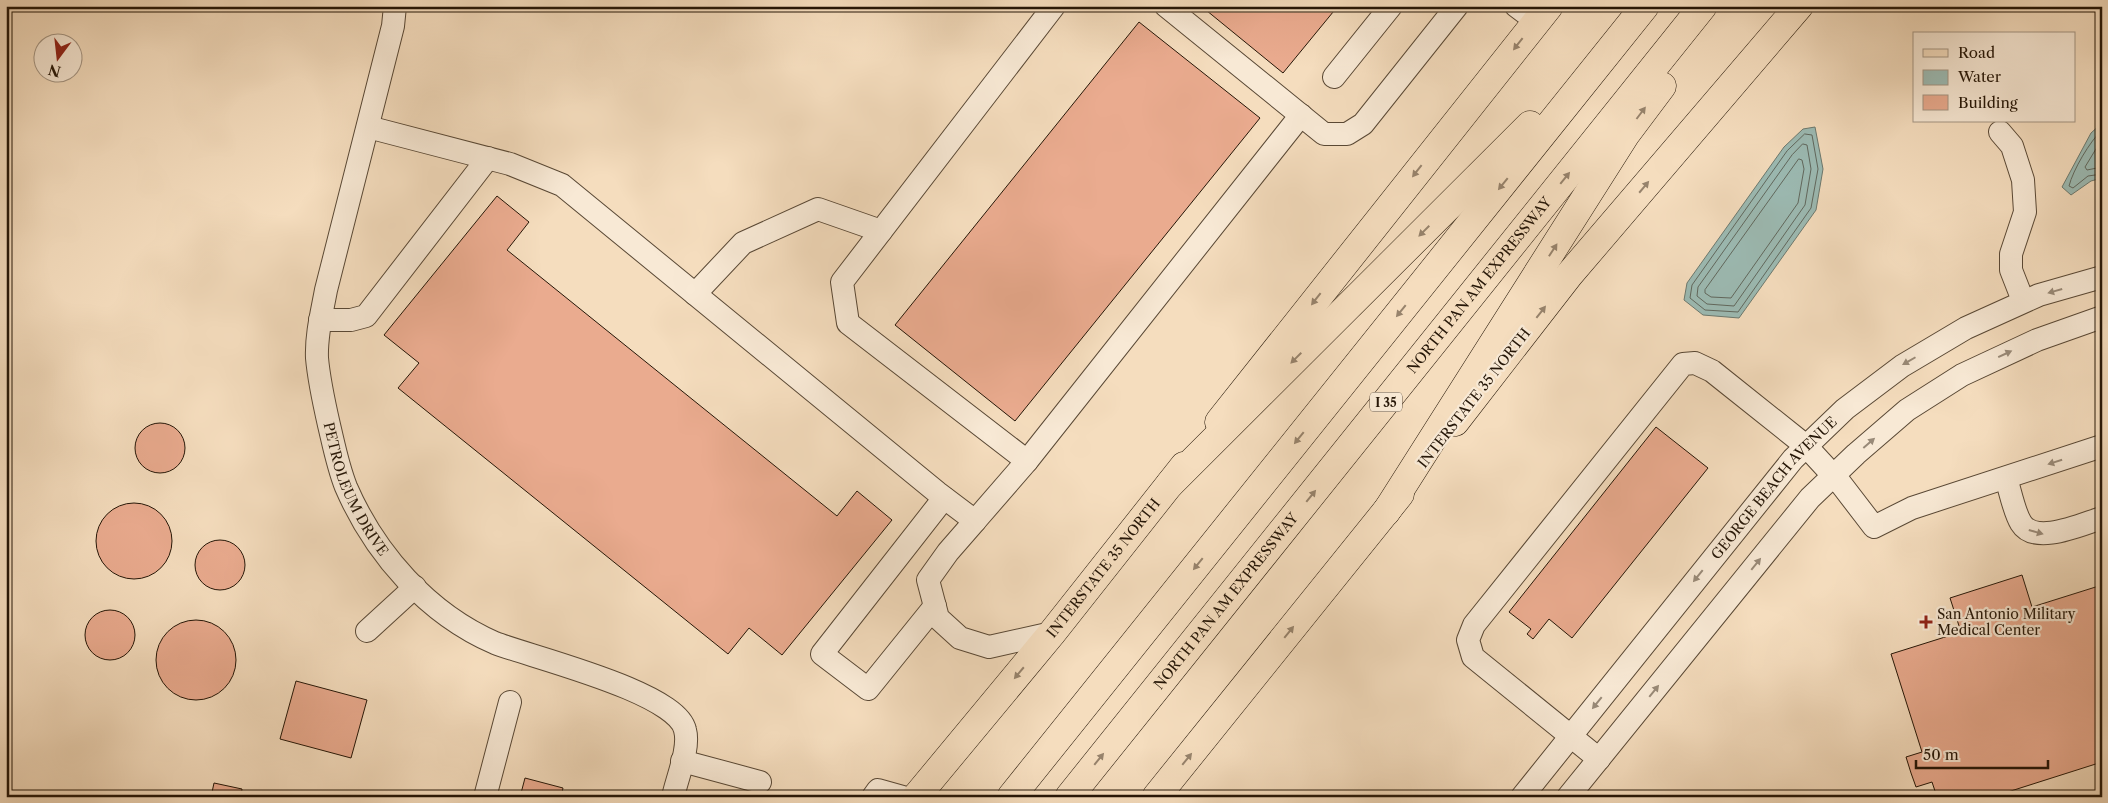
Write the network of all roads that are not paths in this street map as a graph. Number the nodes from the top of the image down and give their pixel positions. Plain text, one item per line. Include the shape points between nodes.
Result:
1 (395, 6) edge
2 (1054, 6) edge
3 (1166, 6) edge
4 (1391, 6) edge
5 (1457, 6) edge
6 (1703, 6) edge
7 (1722, 6) edge
8 (1799, 6) edge
9 (1534, 11) edge
10 (1639, 15) edge
11 (1334, 77) dead end
12 (1301, 116) junction
13 (368, 127) junction
14 (2000, 132) dead end
15 (488, 158) junction
16 (881, 231) junction
17 (2102, 277) edge
18 (2020, 292) dead end
19 (695, 294) junction
20 (2102, 317) edge
21 (320, 320) junction
22 (1806, 446) junction
23 (2102, 446) edge
24 (1027, 461) junction
25 (1833, 476) junction
26 (2006, 478) junction
27 (1170, 484) junction
28 (944, 498) junction
29 (1386, 512) junction
30 (2102, 518) edge
31 (975, 521) junction
32 (415, 587) junction
33 (935, 606) junction
34 (367, 632) dead end
35 (1052, 633) junction
36 (510, 702) dead end
37 (1571, 735) junction
38 (1599, 758) junction
39 (682, 761) junction
40 (760, 782) dead end
41 (485, 797) edge
42 (673, 797) edge
43 (873, 797) edge
44 (903, 797) edge
45 (916, 797) edge
46 (1011, 797) edge
47 (1069, 797) edge
48 (1156, 797) edge
49 (1522, 797) edge
50 (1568, 797) edge

1 - 13 street, PETROLEUM DRIVE
2 - 16 street
3 - 12 street
4 - 11 street
5 - 12 street via 1363,124 1347,134 1324,134
47 -> 6 main road, NORTH PAN AM EXPRESSWAY / I 35
29 -> 7 main road via 1626,134
29 -> 8 main road, INTERSTATE 35 NORTH via 1569,275
9 -> 27 main road, INTERSTATE 35 NORTH
10 -> 27 main road
10 -> 46 main road
12 - 24 street
13 - 15 street
13 - 21 street, PETROLEUM DRIVE
14 - 18 street via 2012,146 2023,180 2025,212 2011,254 2011,270
15 - 19 street via 562,185
15 - 21 street via 366,316 351,320
16 - 19 street via 818,209 743,243
16 - 24 street via 842,282 848,323
17 -> 22 street, GEORGE BEACH AVENUE via 2038,295 1966,328 1902,366 1845,409
19 - 28 street
25 -> 20 street via 1907,410 1962,375 2037,340
21 - 32 street, PETROLEUM DRIVE via 317,357 323,399 346,488 384,553
22 - 25 street
22 -> 37 street, GEORGE BEACH AVENUE
22 - 37 street via 1712,370 1695,363 1683,364 1474,625 1468,640 1473,657
23 -> 26 street
24 - 31 street
25 - 26 street via 1874,527 1912,508
38 -> 25 street via 1769,547
26 -> 30 street via 2021,523 2035,533 2047,534
27 - 35 main road, INTERSTATE 35 NORTH
28 - 31 street
28 - 33 street via 822,654 868,689
48 -> 29 main road, INTERSTATE 35 NORTH
31 - 33 street via 928,580
32 - 34 street
32 - 39 street, PETROLEUM DRIVE via 450,619 475,634 519,652 624,685 668,710 679,718 685,728
33 - 35 street via 938,618 960,638 989,647
35 -> 45 main road, INTERSTATE 35 NORTH
36 - 41 street
37 - 38 street
37 - 49 street, GEORGE BEACH AVENUE
38 - 50 street
39 - 40 street
39 - 42 street, PETROLEUM DRIVE
43 - 44 street via 878,790

